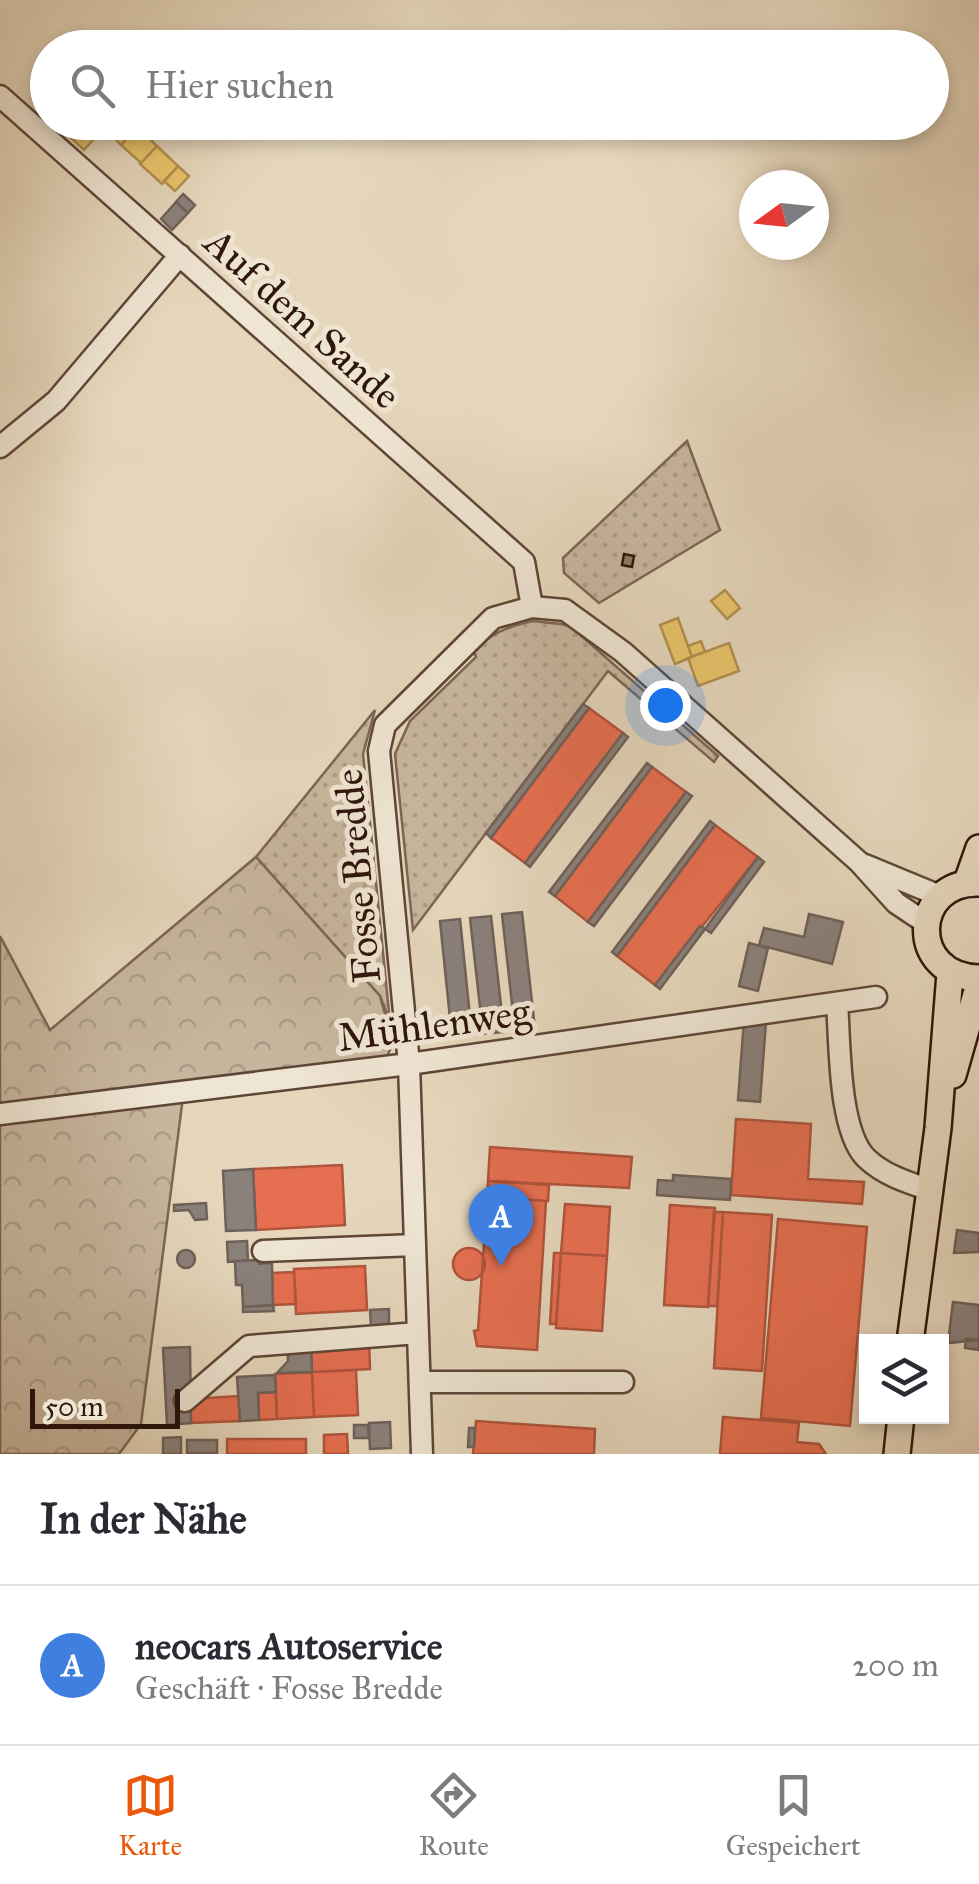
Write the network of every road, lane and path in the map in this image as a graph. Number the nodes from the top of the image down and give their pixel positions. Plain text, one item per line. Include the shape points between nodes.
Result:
1 (0, 96) edge
2 (30, 122) edge
3 (50, 140) edge
4 (180, 255) junction
5 (0, 447) edge
6 (532, 607) junction
7 (979, 848) edge
8 (859, 862) junction
9 (973, 882) edge
10 (940, 896) junction
11 (926, 922) junction
12 (950, 973) junction
13 (979, 981) edge
14 (876, 997) dead end
15 (837, 1003) junction
16 (409, 1064) junction
17 (0, 1114) edge
18 (938, 1128) junction
19 (930, 1190) junction
20 (415, 1245) junction
21 (263, 1252) dead end
22 (418, 1334) junction
23 (911, 1334) edge
24 (420, 1382) junction
25 (623, 1382) dead end
26 (185, 1401) dead end
27 (901, 1424) edge
28 (422, 1454) edge
29 (897, 1454) edge

1 - 2 street, Auf dem Sande
3 - 4 street, Auf dem Sande
4 - 5 street via 56,401
4 - 6 street, Auf dem Sande via 524,562
6 - 8 street via 565,610 623,652
6 - 16 street, Fosse Bredde via 493,618 385,725 379,751
7 - 9 main road
8 - 10 street
8 - 11 street via 896,904
9 - 10 main road
10 - 11 main road
11 - 12 main road via 930,952
12 - 13 main road
12 - 18 main road
13 - 18 main road
14 - 15 street, Mühlenweg
15 - 16 street, Mühlenweg
15 - 19 street via 845,1103 862,1155 888,1176
16 - 17 street, Mühlenweg
16 - 20 street, Fosse Bredde
18 - 19 main road
19 - 23 main road
20 - 21 street
20 - 22 street, Fosse Bredde
22 - 24 street, Fosse Bredde
22 - 26 street via 249,1346
24 - 25 street
24 - 28 street, Fosse Bredde
27 - 29 main road

